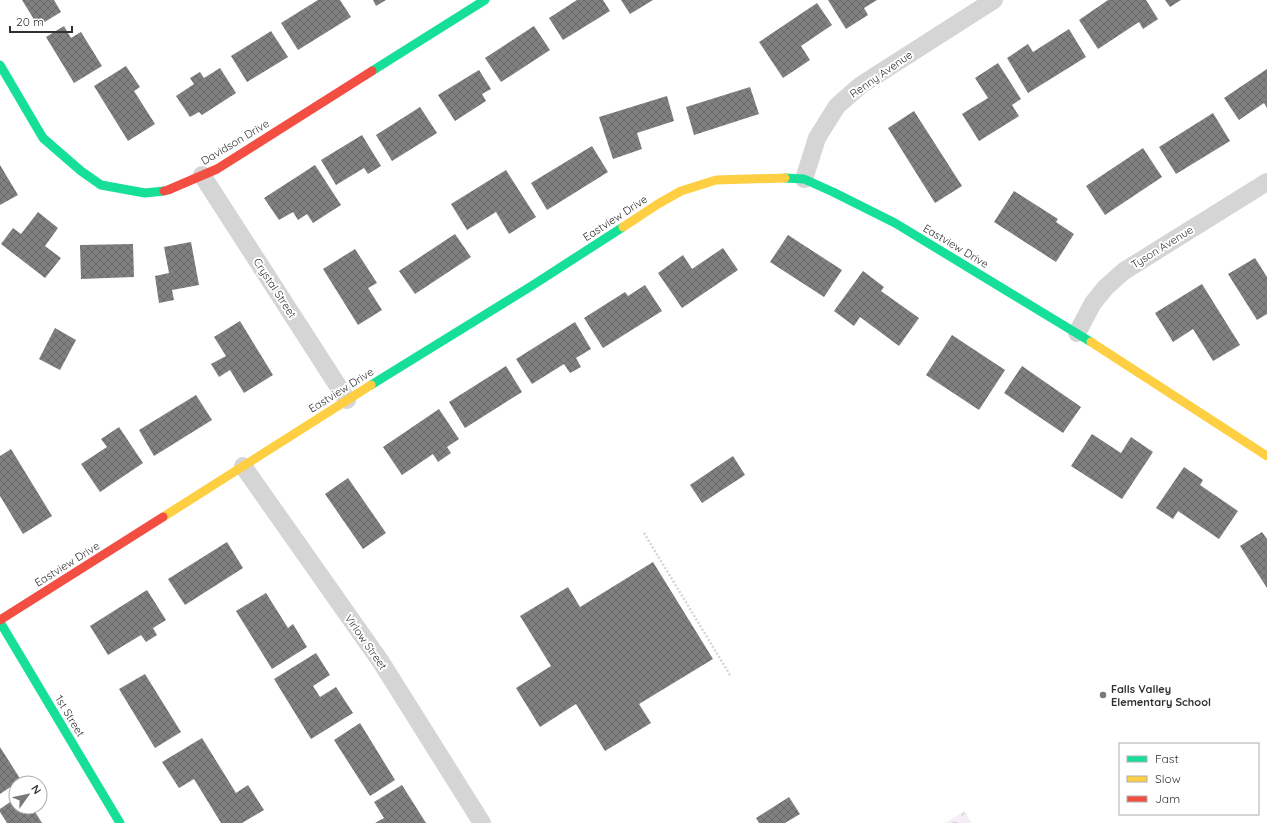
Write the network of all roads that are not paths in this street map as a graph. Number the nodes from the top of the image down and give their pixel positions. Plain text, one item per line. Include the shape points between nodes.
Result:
1 (485, 0) edge
2 (994, 0) edge
3 (0, 64) edge
4 (202, 175) junction
5 (804, 179) junction
6 (1267, 182) edge
7 (1077, 332) junction
8 (347, 400) junction
9 (1267, 456) edge
10 (243, 466) junction
11 (0, 621) edge
12 (120, 823) edge
13 (482, 823) edge

1 - 4 street, Davidson Drive
2 - 5 street, Renny Avenue via 861,85 837,106 817,138
3 - 4 street, Davidson Drive via 43,138 101,185 145,193 168,190
4 - 8 street, Crystal Street
5 - 7 street, Eastview Drive via 895,223
5 - 8 street, Eastview Drive via 716,180 681,191
6 - 7 street, Tyson Avenue via 1124,271 1093,303
7 - 9 street, Eastview Drive
8 - 10 street, Eastview Drive
10 - 11 street, Eastview Drive
10 - 13 street, Virlow Street via 381,662
11 - 12 street, 1st Street

